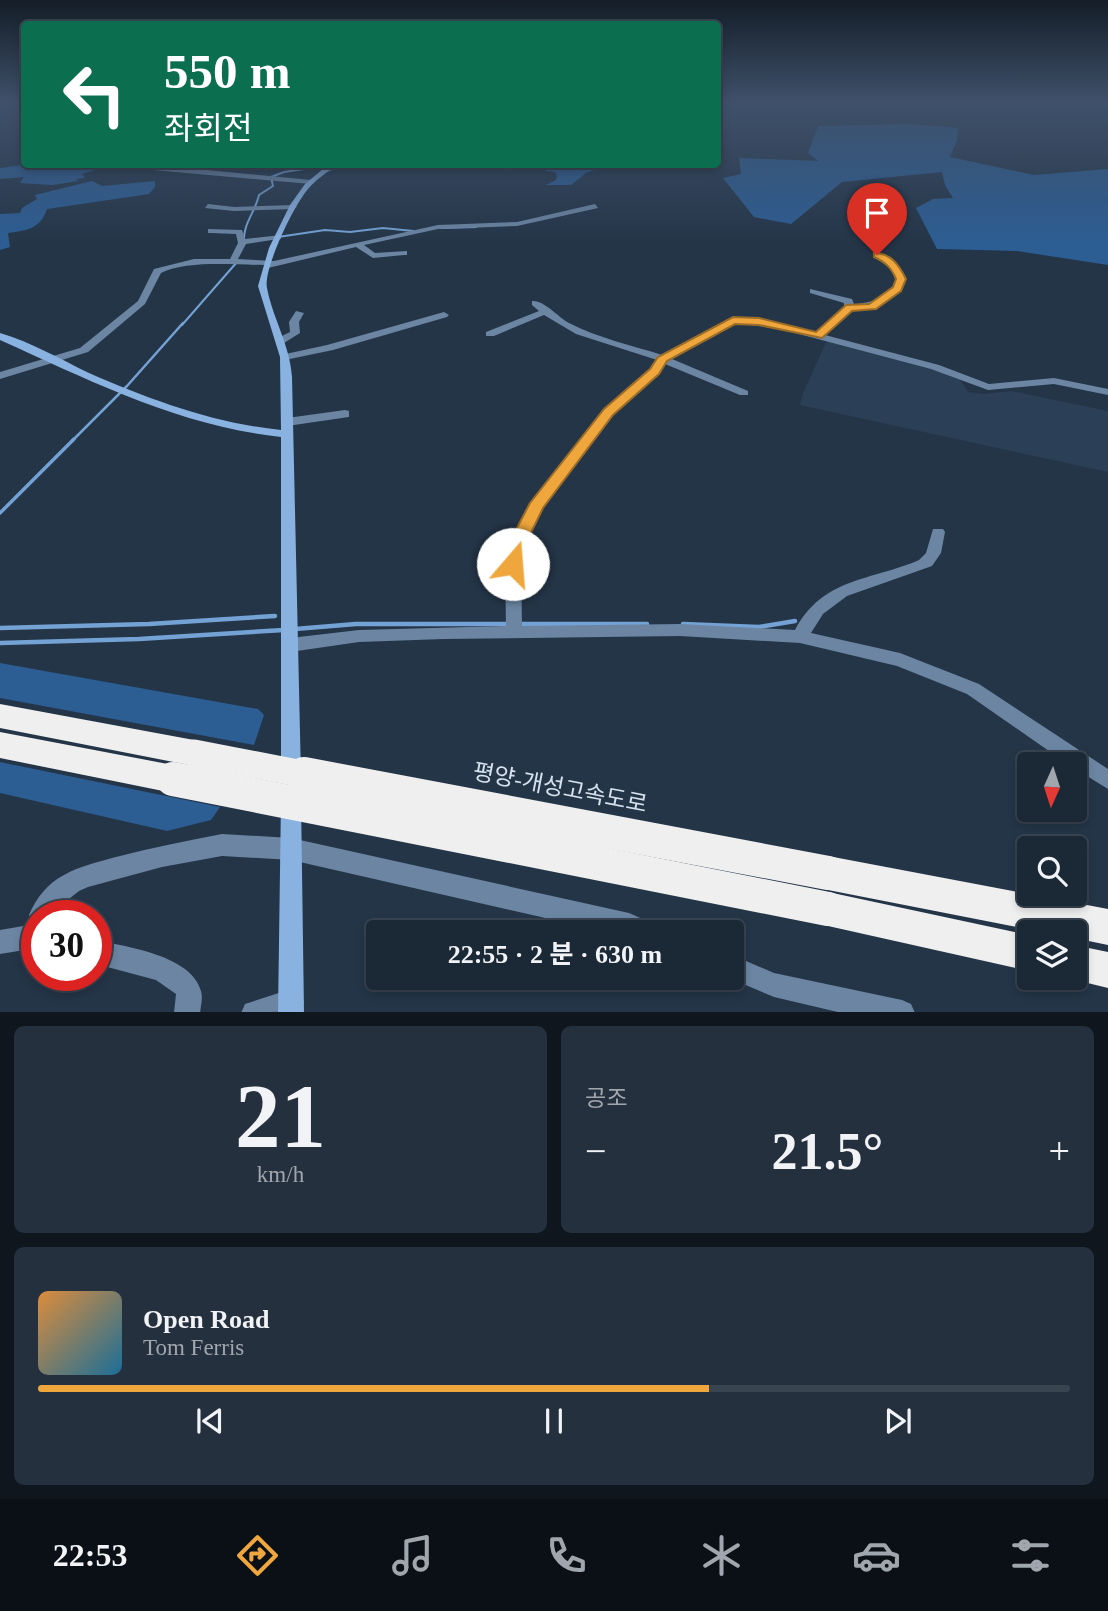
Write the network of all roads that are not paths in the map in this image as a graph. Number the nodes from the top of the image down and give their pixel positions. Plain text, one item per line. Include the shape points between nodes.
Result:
1 (153, 168) edge
2 (329, 168) edge
3 (333, 168) edge
4 (323, 172) junction
5 (311, 182) junction
6 (208, 206) dead end
7 (594, 206) dead end
8 (293, 207) junction
9 (211, 231) dead end
10 (278, 237) junction
11 (242, 242) junction
12 (357, 244) junction
13 (404, 253) dead end
14 (877, 255) dead end
15 (236, 263) junction
16 (269, 263) junction
17 (813, 292) dead end
18 (535, 303) dead end
19 (849, 307) junction
20 (544, 312) junction
21 (299, 313) dead end
22 (444, 315) dead end
23 (490, 334) dead end
24 (0, 336) edge
25 (818, 336) junction
26 (280, 341) junction
27 (285, 357) junction
28 (663, 359) junction
29 (55, 360) junction
30 (0, 376) edge
31 (1108, 392) edge
32 (744, 393) dead end
33 (345, 414) dead end
34 (287, 428) junction
35 (938, 532) dead end
36 (514, 626) junction
37 (290, 634) junction
38 (800, 637) junction
39 (0, 716) edge
40 (0, 745) edge
41 (1108, 780) edge
42 (291, 849) junction
43 (51, 900) edge
44 (607, 920) edge
45 (1108, 927) edge
46 (21, 936) edge
47 (0, 942) edge
48 (1017, 950) edge
49 (112, 956) edge
50 (1087, 966) edge
51 (1108, 970) edge
52 (744, 972) edge
53 (291, 1007) edge
54 (187, 1012) edge
55 (260, 1012) edge
56 (897, 1012) edge

1 - 5 street
2 - 4 main road
3 - 4 street
4 - 5 main road
5 - 8 main road
6 - 8 street
7 - 12 street via 517,224 414,231
8 - 10 main road
9 - 11 street via 239,233
10 - 11 street
10 - 16 main road
11 - 15 street
12 - 13 street via 373,256
12 - 16 street
14 - 19 street via 896,269 901,279 898,289 872,307
15 - 16 street
15 - 29 street via 163,268 142,302 97,341
16 - 26 main road via 262,286
17 - 19 street via 844,298
18 - 20 street
19 - 25 street
20 - 23 street
20 - 28 street via 583,335
21 - 26 street via 295,333
22 - 27 street
24 - 29 main road
25 - 28 street via 759,321 733,320
25 - 31 street via 934,367 988,387 1054,381
26 - 27 main road
27 - 34 main road
28 - 32 street
28 - 36 street via 609,412 536,507 513,564
29 - 30 street
29 - 34 main road via 178,415 261,433
33 - 34 street
34 - 37 main road
35 - 38 street via 927,562 821,603 807,619
36 - 37 street via 359,636
36 - 38 street
37 - 42 main road
38 - 41 street via 900,660 973,689
39 - 45 highway, 평양-개성고속도로, bridge
40 - 48 highway, bridge
42 - 43 street via 222,845 162,856 88,876
42 - 44 street
42 - 53 main road
46 - 47 street
49 - 54 street via 180,978 189,991
50 - 51 highway
52 - 56 street via 774,985
53 - 55 street

